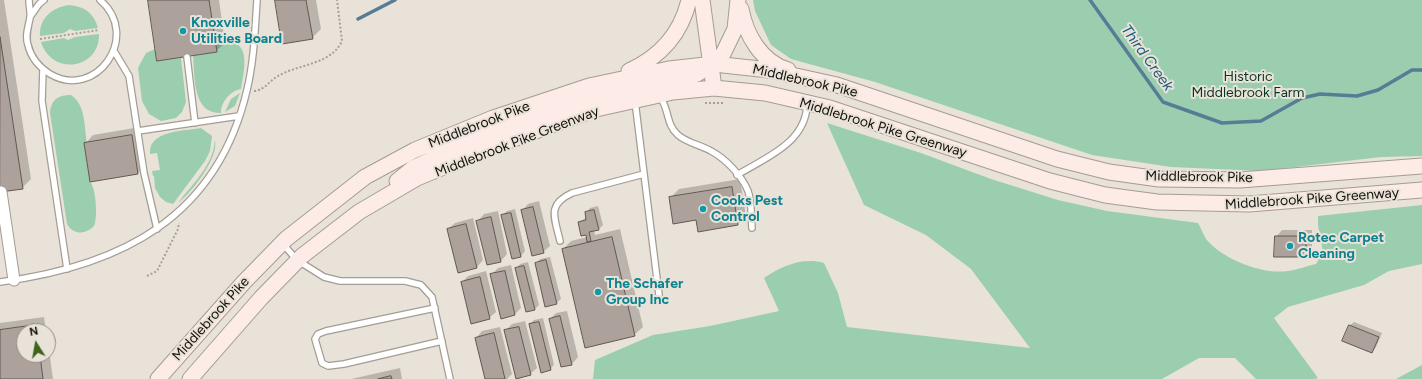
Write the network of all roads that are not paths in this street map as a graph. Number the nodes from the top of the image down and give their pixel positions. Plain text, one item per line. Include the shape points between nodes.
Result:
1 (29, 0) edge
2 (44, 0) edge
3 (100, 0) edge
4 (257, 0) edge
5 (689, 0) edge
6 (702, 0) edge
7 (739, 0) edge
8 (30, 17) junction
9 (114, 51) junction
10 (187, 56) dead end
11 (711, 64) junction
12 (43, 70) junction
13 (598, 84) junction
14 (837, 85) junction
15 (714, 88) junction
16 (658, 95) junction
17 (635, 100) junction
18 (808, 103) junction
19 (239, 116) junction
20 (195, 123) junction
21 (138, 131) junction
22 (1422, 166) edge
23 (644, 174) junction
24 (737, 175) junction
25 (1422, 190) edge
26 (1, 192) edge
27 (359, 212) junction
28 (752, 228) dead end
29 (157, 229) junction
30 (560, 241) dead end
31 (282, 243) junction
32 (298, 260) junction
33 (67, 269) junction
34 (14, 280) junction
35 (0, 282) edge
36 (660, 295) dead end
37 (435, 308) junction
38 (442, 341) junction
39 (158, 379) edge
40 (190, 379) edge
41 (450, 379) edge

1 - 8 lane
2 - 8 lane
3 - 9 lane via 108,7 115,20 117,36
4 - 19 lane via 250,78
5 - 13 main road via 678,29 647,63
6 - 11 main road
7 - 11 main road via 735,29 721,58
7 - 14 main road via 744,24 755,47 778,67
8 - 12 lane via 28,45 33,59
9 - 12 lane via 107,63 96,73 83,79 55,77
9 - 21 lane via 129,76
10 - 20 lane
11 - 13 main road, Middlebrook Pike via 669,69
11 - 14 main road, Middlebrook Pike via 769,70
11 - 15 main road
11 - 27 main road via 698,74 588,99 465,144 413,168
12 - 33 lane via 42,102
13 - 31 main road, Middlebrook Pike via 493,118 415,150 365,177
14 - 22 main road, Middlebrook Pike via 1057,159 1109,172 1159,179 1240,180
15 - 16 main road, Middlebrook Pike
15 - 18 main road, Middlebrook Pike via 765,93
16 - 17 main road, Middlebrook Pike
16 - 24 lane via 663,101 670,125 677,134 685,140 713,151
17 - 23 lane
17 - 27 main road, Middlebrook Pike via 596,109 500,144 417,178
18 - 24 lane via 800,132 788,143
18 - 25 main road, Middlebrook Pike via 1050,181 1105,195 1157,202 1249,204
19 - 20 lane
19 - 29 lane via 212,176 177,213
20 - 21 lane
21 - 29 lane via 144,173
23 - 30 lane via 564,197 555,207 554,215
23 - 36 lane
24 - 28 lane via 748,192
26 - 34 street
27 - 32 main road, Middlebrook Pike
29 - 33 lane via 121,249
31 - 32 lane
31 - 39 main road, Middlebrook Pike
32 - 37 lane via 324,277 340,281 405,282 421,285 432,297
32 - 40 main road, Middlebrook Pike
33 - 34 lane
34 - 35 lane
37 - 38 lane
37 - 38 lane via 326,330 315,339 318,355 322,363 328,366
38 - 41 lane

